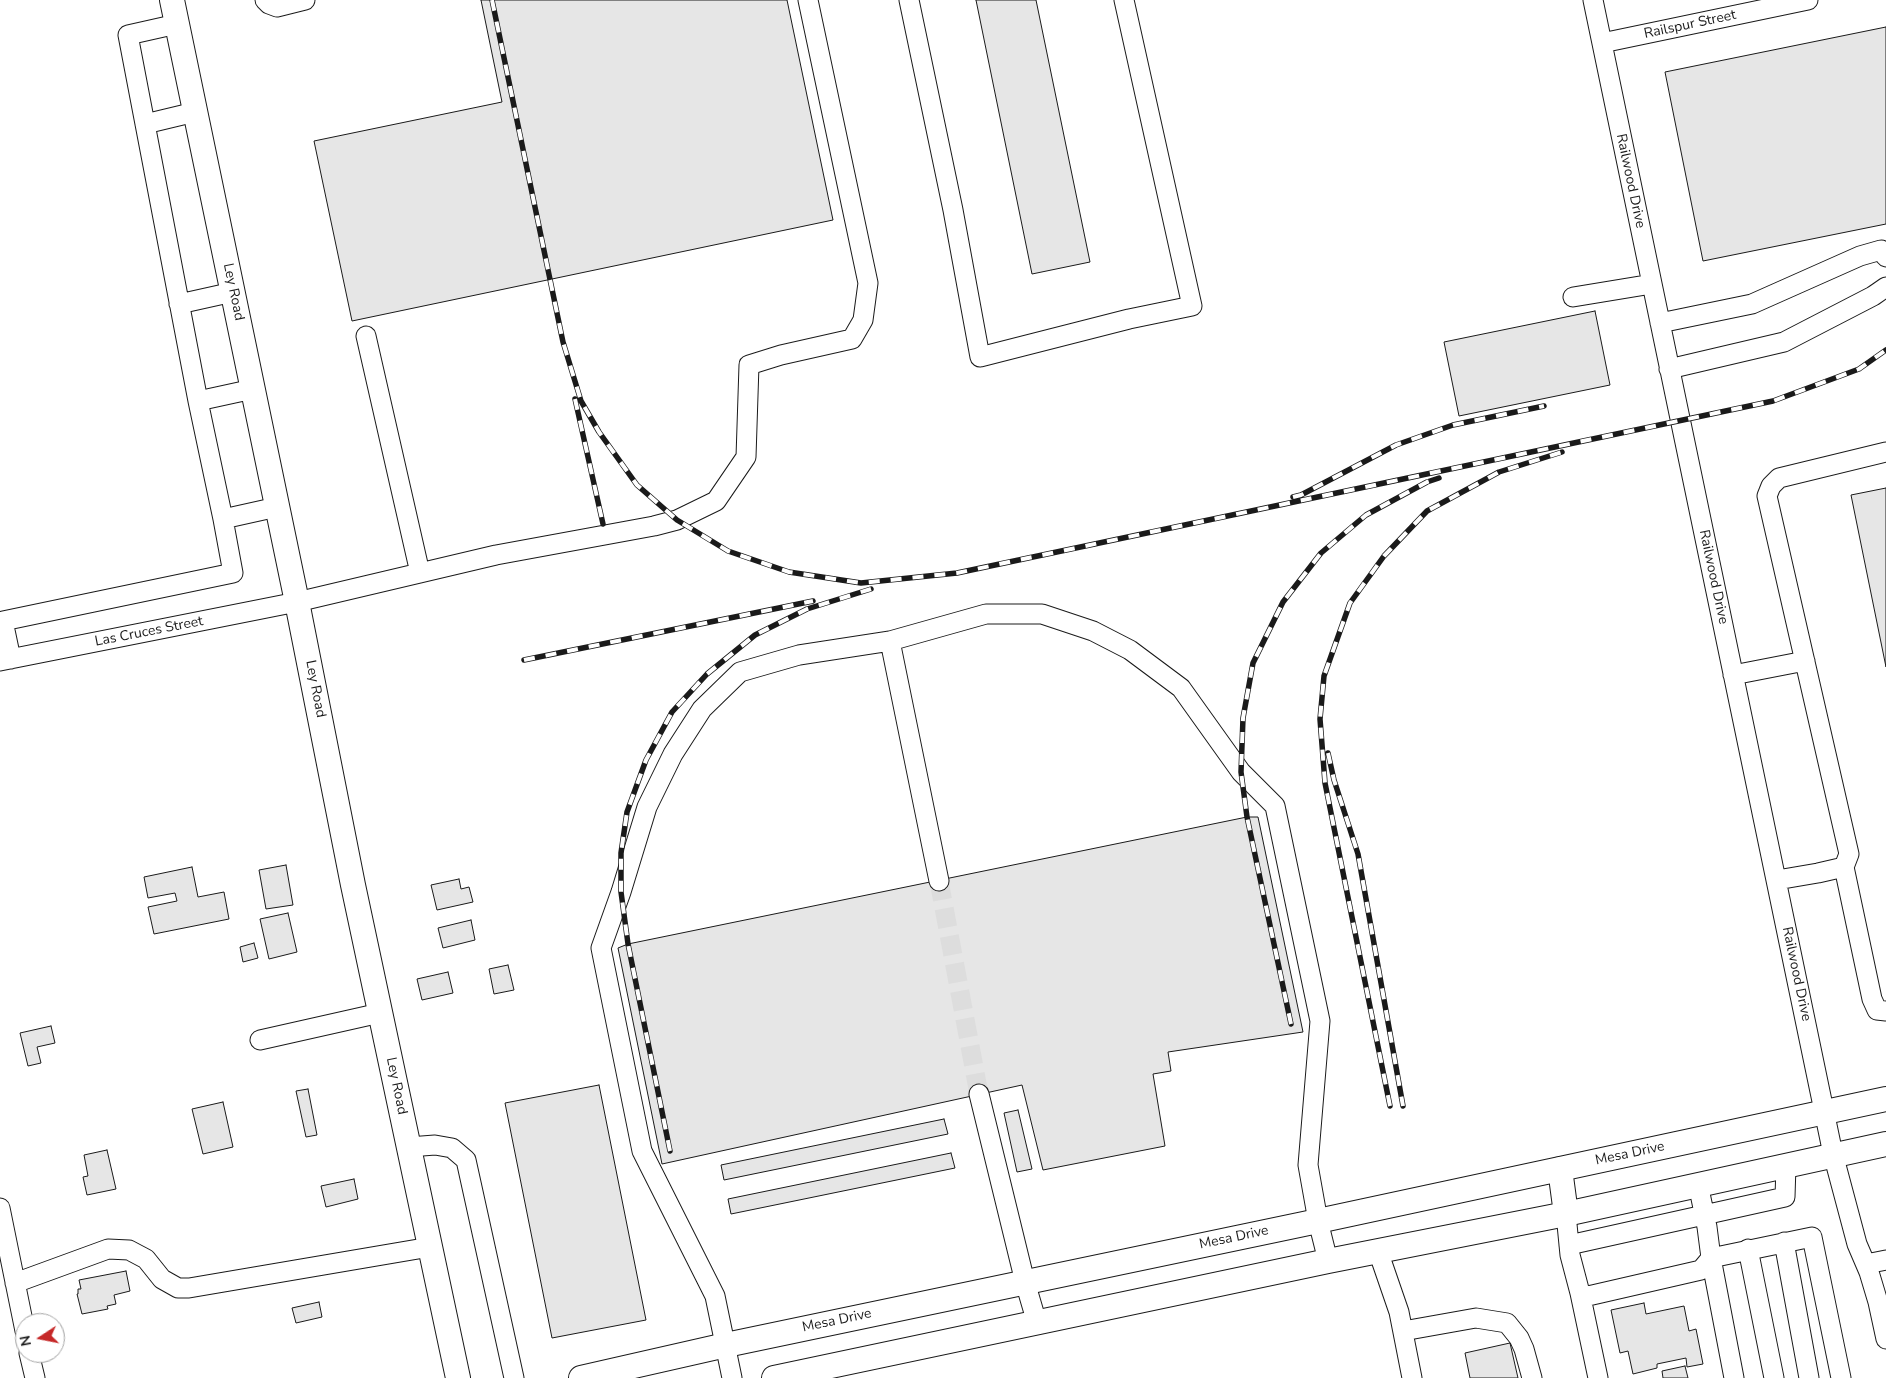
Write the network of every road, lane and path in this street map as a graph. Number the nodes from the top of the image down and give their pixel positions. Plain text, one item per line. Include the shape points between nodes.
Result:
1 (172, 0) edge
2 (265, 0) edge
3 (305, 0) edge
4 (808, 0) edge
5 (909, 0) edge
6 (1124, 0) edge
7 (1593, 0) edge
8 (1808, 0) edge
9 (177, 24) junction
10 (1602, 43) junction
11 (195, 112) junction
12 (145, 124) junction
13 (1886, 257) edge
14 (1652, 284) junction
15 (1886, 287) edge
16 (233, 292) junction
17 (1573, 297) dead end
18 (179, 304) junction
19 (1660, 322) junction
20 (366, 336) dead end
21 (1670, 369) junction
22 (253, 389) junction
23 (198, 402) junction
24 (1886, 452) edge
25 (277, 507) junction
26 (223, 519) junction
27 (420, 573) junction
28 (297, 602) junction
29 (890, 641) junction
30 (5, 660) edge
31 (1805, 661) junction
32 (1734, 675) junction
33 (1844, 867) junction
34 (1776, 880) junction
35 (939, 881) tunnel mouth
36 (1886, 1011) edge
37 (380, 1013) junction
38 (260, 1040) dead end
39 (979, 1094) tunnel mouth
40 (1886, 1099) edge
41 (1825, 1112) junction
42 (1886, 1144) edge
43 (409, 1148) junction
44 (1833, 1154) junction
45 (1786, 1165) junction
46 (1560, 1169) junction
47 (1698, 1184) junction
48 (0, 1208) edge
49 (1566, 1214) junction
50 (1705, 1215) junction
51 (1318, 1221) junction
52 (1784, 1242) junction
53 (1569, 1245) junction
54 (430, 1246) junction
55 (1748, 1249) junction
56 (1378, 1251) junction
57 (1711, 1258) junction
58 (1886, 1260) edge
59 (1328, 1261) junction
60 (1866, 1264) junction
61 (9, 1275) edge
62 (1025, 1282) junction
63 (1580, 1293) junction
64 (20, 1313) edge
65 (1037, 1323) junction
66 (1402, 1331) junction
67 (1886, 1340) edge
68 (726, 1344) junction
69 (32, 1363) edge
70 (808, 1375) edge
71 (34, 1378) edge
72 (458, 1378) edge
73 (514, 1378) edge
74 (581, 1378) edge
75 (732, 1378) edge
76 (774, 1378) edge
77 (1412, 1378) edge
78 (1532, 1378) edge
79 (1598, 1378) edge
80 (1734, 1378) edge
81 (1774, 1378) edge
82 (1809, 1378) edge
83 (1841, 1378) edge

1 - 9 main road, Ley Road
2 - 3 street via 277,7
4 - 27 street, Las Cruces Street via 868,283 863,320 852,339 749,365 746,457 716,501 676,520 654,526 496,555
5 - 6 street via 980,357 1192,306
7 - 10 street, Railwood Drive
8 - 10 street, Railspur Street
9 - 11 main road, Ley Road
9 - 12 street via 128,35
10 - 14 street, Railwood Drive
11 - 12 street
11 - 16 main road, Ley Road
12 - 18 street
13 - 19 street via 1881,250 1860,256 1752,304
14 - 17 street
14 - 19 street, Railwood Drive
15 - 21 street via 1784,342
16 - 18 street
16 - 22 main road, Ley Road
18 - 23 street
19 - 21 street, Railwood Drive
20 - 27 street
21 - 32 street, Railwood Drive
22 - 23 street
22 - 25 main road, Ley Road
23 - 26 street
24 - 31 street via 1779,478 1771,486 1768,496
25 - 26 street
25 - 28 main road, Ley Road
26 - 30 street via 233,573 3,621
27 - 28 street, Las Cruces Street
28 - 30 street, Las Cruces Street
28 - 37 main road, Ley Road
29 - 35 street
29 - 51 street via 986,614 1042,614 1093,631 1130,650 1182,688 1241,772 1275,806 1320,1021 1308,1165
29 - 68 street via 799,655 740,672 702,710 673,754 647,807 601,948 642,1151 715,1296
31 - 32 street
31 - 33 street via 1850,854
32 - 34 street, Railwood Drive
33 - 34 street
33 - 36 street via 1872,999 1877,1010
34 - 41 street, Railwood Drive
37 - 38 street
37 - 43 main road, Ley Road
39 - 62 street
40 - 41 main road, Mesa Drive
41 - 44 street, Railwood Drive
41 - 46 main road, Mesa Drive
42 - 44 main road
43 - 54 main road, Ley Road
43 - 73 street via 435,1145 452,1148 466,1160
44 - 45 main road
44 - 60 street, Railwood Drive via 1857,1244
45 - 47 main road
45 - 50 street via 1785,1197
46 - 49 main road
46 - 51 main road, Mesa Drive
47 - 49 main road
47 - 50 street
48 - 61 street
49 - 53 street
49 - 56 main road
50 - 53 street
50 - 57 street
51 - 59 street
51 - 62 main road, Mesa Drive
52 - 55 street
52 - 82 street
52 - 83 street via 1812,1237
53 - 63 street
54 - 61 street via 189,1288 178,1288 162,1278 146,1259 130,1250 108,1249
54 - 72 main road, Ley Road
55 - 57 street
55 - 81 street
56 - 59 main road
56 - 66 street
57 - 63 street via 1701,1270 1588,1296
57 - 80 street
58 - 60 street
59 - 65 main road
60 - 67 street, Railwood Drive
61 - 64 street
62 - 65 street
62 - 68 main road, Mesa Drive
63 - 79 street
65 - 70 main road
66 - 77 street
66 - 78 street via 1476,1318 1507,1323 1524,1349
68 - 74 main road, Mesa Drive
68 - 75 street
69 - 71 street
70 - 76 main road

